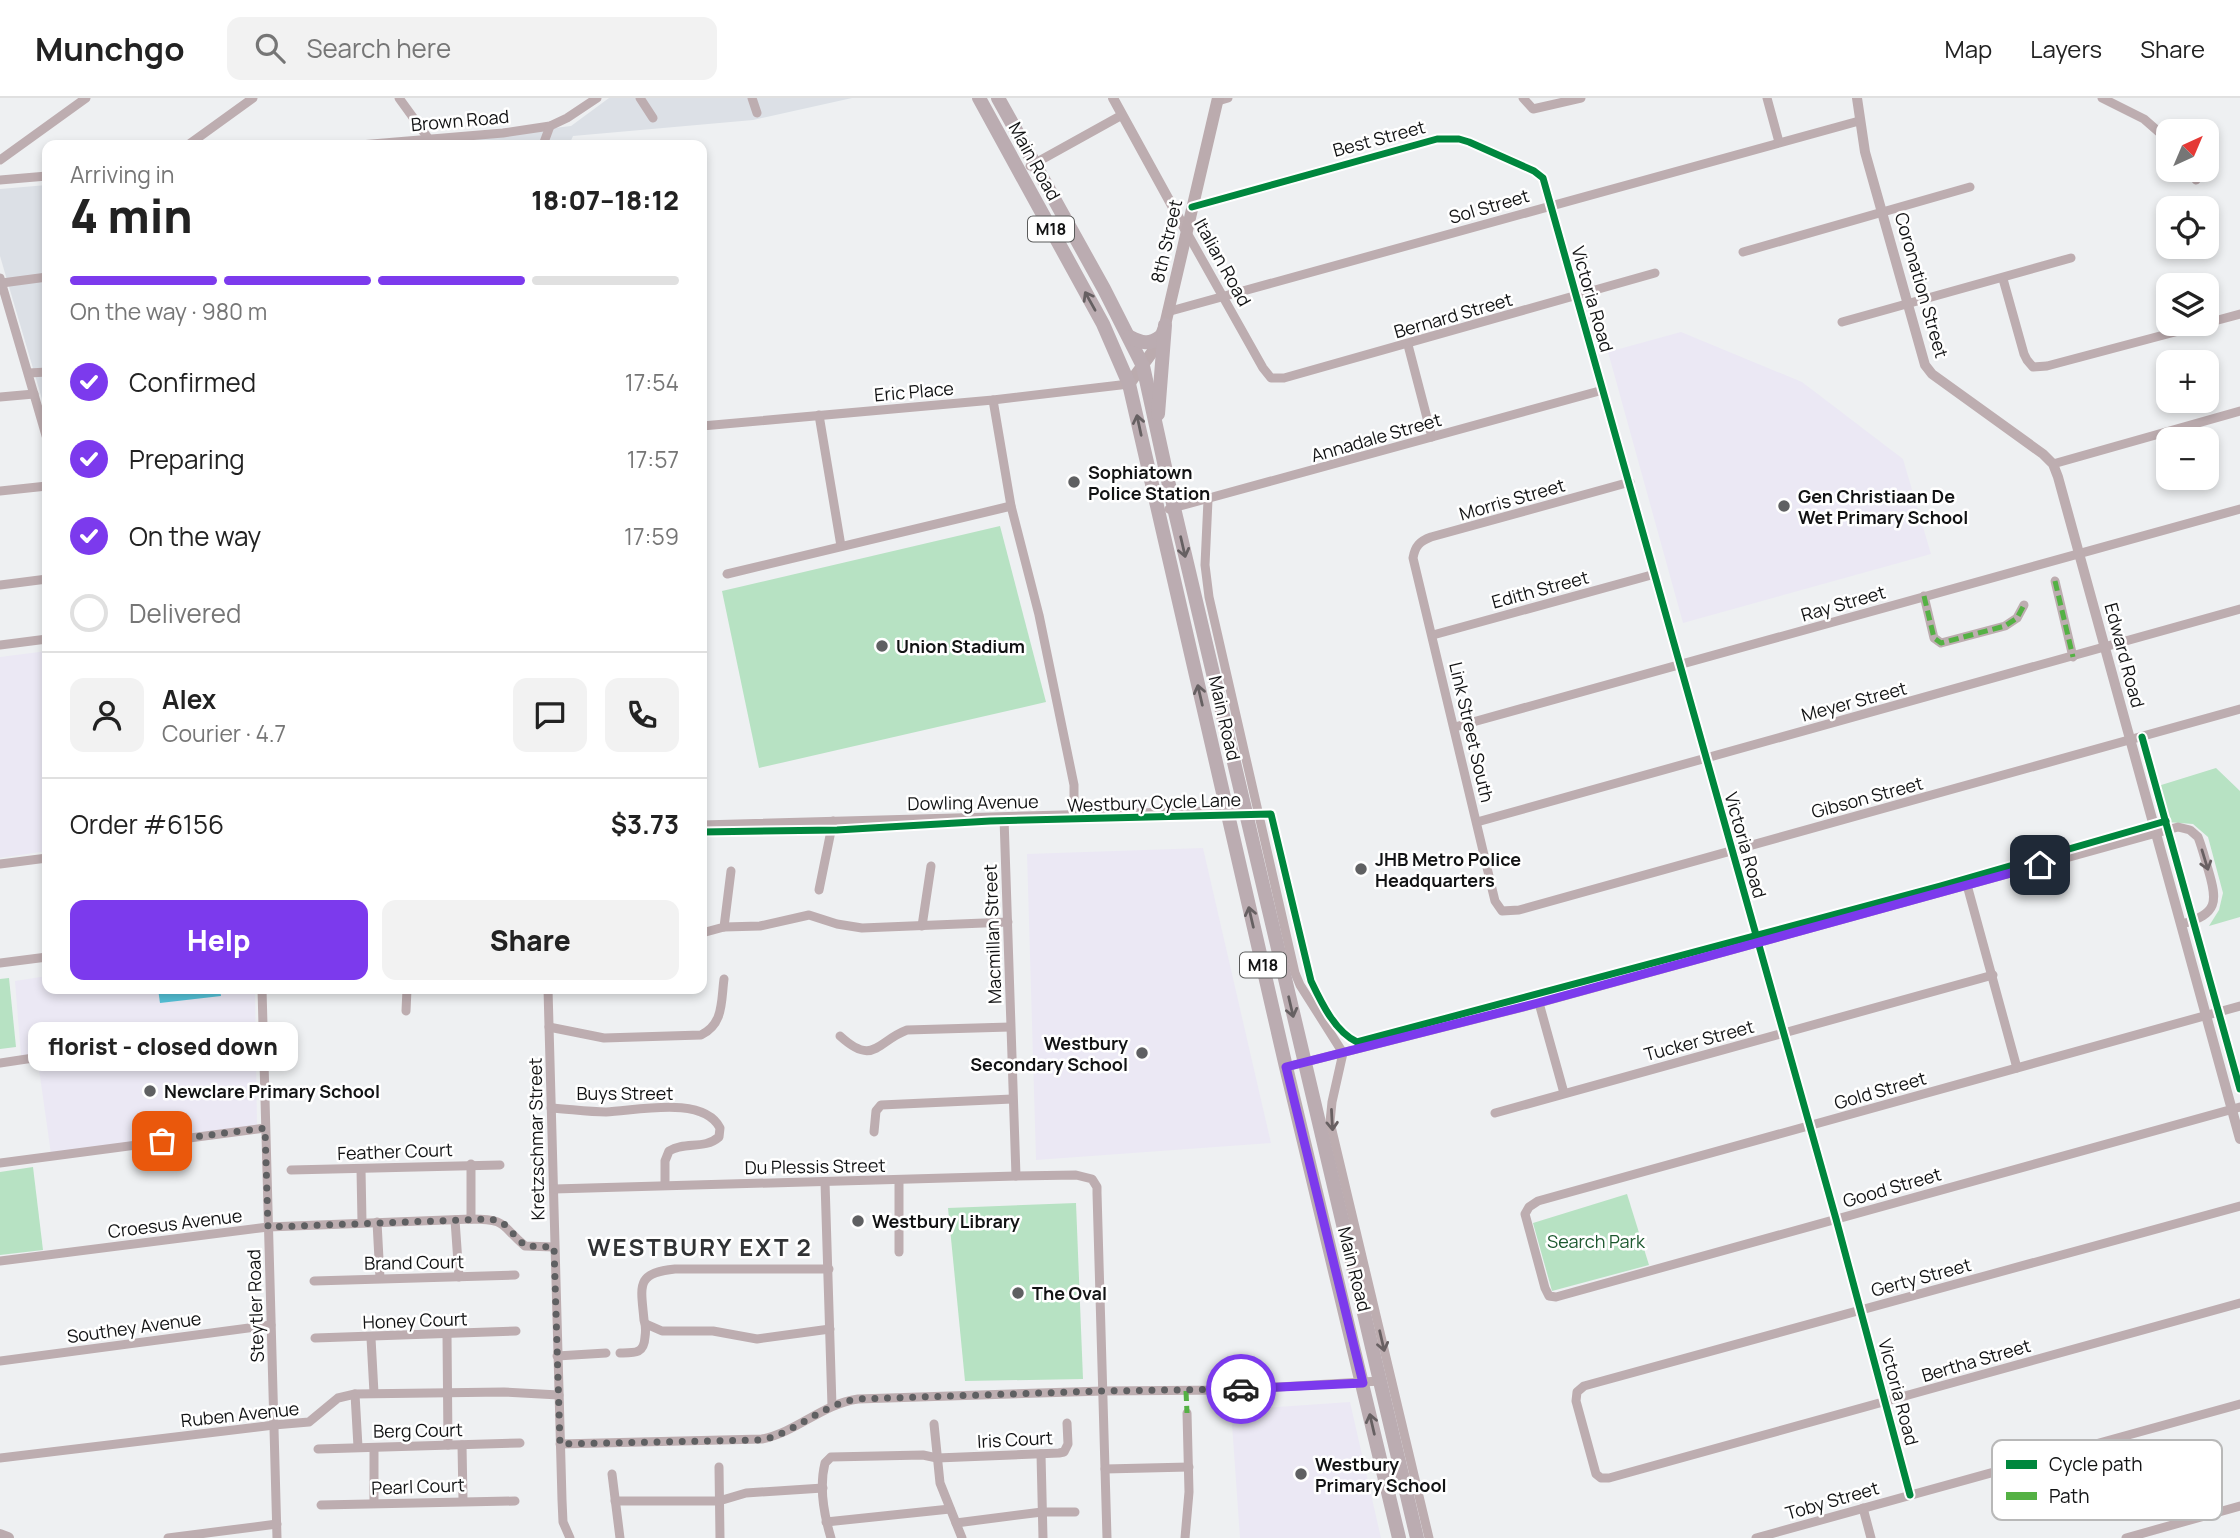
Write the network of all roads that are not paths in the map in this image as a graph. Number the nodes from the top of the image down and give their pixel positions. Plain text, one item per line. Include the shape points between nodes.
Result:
1 (86, 98) edge
2 (253, 98) edge
3 (399, 98) edge
4 (597, 98) edge
5 (640, 98) edge
6 (752, 98) edge
7 (979, 98) edge
8 (998, 98) edge
9 (1112, 98) edge
10 (1523, 98) edge
11 (1581, 98) edge
12 (1767, 98) edge
13 (1857, 98) edge
14 (2102, 98) edge
15 (1222, 99) edge
16 (757, 113) dead end
17 (1122, 115) junction
18 (653, 118) dead end
19 (1860, 121) junction
20 (550, 126) junction
21 (2156, 130) edge
22 (428, 138) junction
23 (195, 140) edge
24 (409, 140) edge
25 (437, 140) edge
26 (450, 140) edge
27 (545, 140) edge
28 (1779, 142) junction
29 (0, 160) edge
30 (1034, 164) junction
31 (1019, 172) junction
32 (42, 176) edge
33 (0, 180) edge
34 (1970, 187) dead end
35 (1550, 205) junction
36 (1192, 207) junction
37 (1882, 212) junction
38 (1186, 232) junction
39 (1743, 251) dead end
40 (2071, 258) dead end
41 (1655, 273) dead end
42 (42, 277) edge
43 (2003, 279) junction
44 (1, 280) edge
45 (1221, 297) junction
46 (1576, 297) junction
47 (1907, 304) junction
48 (2240, 314) edge
49 (2219, 320) edge
50 (1842, 322) dead end
51 (1164, 325) junction
52 (2158, 336) edge
53 (1130, 337) junction
54 (1408, 345) junction
55 (1143, 366) junction
56 (1263, 368) joint
57 (42, 372) edge
58 (29, 373) junction
59 (1129, 384) junction
60 (1603, 390) junction
61 (34, 394) junction
62 (0, 397) edge
63 (993, 400) junction
64 (2240, 411) edge
65 (819, 415) junction
66 (42, 422) edge
67 (1156, 425) junction
68 (707, 426) edge
69 (1432, 437) junction
70 (2053, 464) junction
71 (1630, 482) junction
72 (42, 487) edge
73 (0, 491) edge
74 (1208, 500) junction
75 (1011, 506) junction
76 (1174, 508) junction
77 (2240, 509) edge
78 (1157, 512) junction
79 (841, 546) junction
80 (2079, 554) junction
81 (1413, 558) joint
82 (727, 574) dead end
83 (1655, 574) junction
84 (42, 580) edge
85 (2054, 581) dead end
86 (0, 585) edge
87 (1924, 596) junction
88 (2024, 605) dead end
89 (2240, 609) edge
90 (1433, 635) junction
91 (42, 640) edge
92 (0, 645) edge
93 (2105, 647) junction
94 (2073, 657) junction
95 (1680, 664) junction
96 (2240, 709) edge
97 (1455, 727) junction
98 (2130, 741) junction
99 (1706, 758) junction
100 (1246, 810) junction
101 (1227, 811) junction
102 (1074, 816) junction
103 (1004, 818) junction
104 (833, 821) junction
105 (1477, 822) junction
106 (707, 825) edge
107 (2157, 831) junction
108 (1731, 851) junction
109 (42, 859) edge
110 (0, 864) edge
111 (931, 866) dead end
112 (731, 871) dead end
113 (1967, 885) junction
114 (819, 890) dead end
115 (1502, 911) joint
116 (1008, 922) junction
117 (2182, 924) junction
118 (922, 926) junction
119 (724, 927) junction
120 (707, 932) edge
121 (1757, 942) junction
122 (42, 958) edge
123 (0, 963) edge
124 (1993, 975) junction
125 (724, 979) dead end
126 (262, 994) edge
127 (407, 994) edge
128 (548, 994) edge
129 (1538, 1003) junction
130 (2240, 1006) edge
131 (406, 1011) dead end
132 (2207, 1015) junction
133 (549, 1027) junction
134 (1010, 1027) junction
135 (1783, 1033) junction
136 (839, 1036) dead end
137 (1343, 1053) junction
138 (40, 1058) dead end
139 (1304, 1062) junction
140 (0, 1063) edge
141 (1286, 1067) junction
142 (2017, 1068) junction
143 (1564, 1093) junction
144 (1012, 1100) junction
145 (551, 1108) junction
146 (2236, 1108) edge
147 (1495, 1113) dead end
148 (1809, 1126) junction
149 (265, 1128) junction
150 (874, 1132) dead end
151 (2240, 1139) edge
152 (0, 1163) edge
153 (471, 1164) junction
154 (500, 1165) dead end
155 (361, 1169) junction
156 (291, 1170) dead end
157 (1016, 1175) junction
158 (899, 1180) junction
159 (825, 1182) junction
160 (665, 1185) junction
161 (554, 1189) junction
162 (2240, 1206) edge
163 (471, 1219) junction
164 (1836, 1219) junction
165 (455, 1220) junction
166 (362, 1222) junction
167 (377, 1222) junction
168 (268, 1227) junction
169 (554, 1247) junction
170 (899, 1252) dead end
171 (0, 1261) edge
172 (829, 1269) junction
173 (515, 1275) dead end
174 (459, 1277) junction
175 (380, 1278) junction
176 (314, 1280) dead end
177 (1552, 1297) joint
178 (2240, 1303) edge
179 (1860, 1310) junction
180 (646, 1324) junction
181 (271, 1325) junction
182 (830, 1329) junction
183 (516, 1331) dead end
184 (446, 1335) junction
185 (315, 1338) dead end
186 (371, 1338) junction
187 (606, 1353) dead end
188 (620, 1353) dead end
189 (557, 1356) junction
190 (0, 1361) edge
191 (1380, 1381) junction
192 (1363, 1383) junction
193 (1103, 1391) junction
194 (448, 1392) junction
195 (374, 1393) junction
196 (355, 1394) junction
197 (559, 1395) junction
198 (1886, 1402) junction
199 (2240, 1404) edge
200 (832, 1406) junction
201 (1186, 1413) dead end
202 (1067, 1423) dead end
203 (934, 1424) dead end
204 (274, 1425) junction
205 (1585, 1438) joint
206 (2109, 1440) edge
207 (520, 1443) dead end
208 (560, 1444) junction
209 (448, 1445) junction
210 (462, 1445) junction
211 (358, 1447) junction
212 (374, 1448) junction
213 (317, 1449) dead end
214 (1041, 1454) junction
215 (0, 1458) edge
216 (937, 1458) junction
217 (719, 1466) dead end
218 (1189, 1467) junction
219 (1105, 1469) junction
220 (1992, 1472) edge
221 (612, 1474) dead end
222 (823, 1488) junction
223 (1910, 1495) junction
224 (463, 1500) junction
225 (615, 1500) junction
226 (515, 1501) dead end
227 (719, 1501) junction
228 (374, 1503) junction
229 (321, 1505) dead end
230 (2240, 1506) edge
231 (1863, 1508) junction
232 (950, 1509) junction
233 (2222, 1511) edge
234 (1042, 1512) junction
235 (1075, 1512) dead end
236 (2190, 1520) edge
237 (826, 1522) junction
238 (956, 1523) junction
239 (277, 1524) junction
240 (0, 1535) edge
241 (8, 1538) edge
242 (168, 1538) edge
243 (277, 1538) edge
244 (570, 1538) edge
245 (620, 1538) edge
246 (720, 1538) edge
247 (831, 1538) edge
248 (962, 1538) edge
249 (1043, 1538) edge
250 (1107, 1538) edge
251 (1185, 1538) edge
252 (1399, 1538) edge
253 (1417, 1538) edge
254 (1429, 1538) edge
255 (1756, 1538) edge
256 (1871, 1538) edge
257 (2126, 1538) edge

1 - 29 street
2 - 23 street
3 - 22 street
4 - 20 street, Brown Road
5 - 18 street
6 - 16 street
7 - 31 main road, Main Road / M18
8 - 30 main road, Main Road / M18
9 - 17 street, Italian Road
10 - 11 street via 1533,109
12 - 28 street
13 - 19 street, Coronation Street
14 - 21 street
15 - 36 main road, 8th Street
17 - 30 street
17 - 38 street, Italian Road
19 - 28 street, Sol Street
19 - 37 street, Coronation Street
20 - 26 street, Brown Road
20 - 27 street
22 - 24 street, Brown Road
22 - 25 street, Brown Road
28 - 35 street, Sol Street
30 - 31 street
30 - 53 main road, Main Road / M18
59 -> 31 main road, Main Road / M18 via 1103,324
32 - 33 street
34 - 37 street
35 - 36 street, Best Street via 1542,178 1534,171 1469,142 1449,138 1420,142
35 - 45 street, Sol Street
35 - 46 street, Victoria Road
36 - 38 main road, 8th Street
37 - 39 street
37 - 47 street, Coronation Street
38 - 45 street, Italian Road
38 - 51 main road, 8th Street
40 - 43 street
41 - 46 street, Bernard Street
42 - 44 street
43 - 47 street
43 - 52 street via 2024,354 2033,367
44 - 58 street
45 - 51 street, Sol Street
45 - 56 street, Italian Road
46 - 54 street, Bernard Street
46 - 60 street, Victoria Road
47 - 50 street
47 - 70 street, Coronation Street via 1928,370
48 - 49 street
51 - 53 main road via 1152,343
51 - 55 main road, 8th Street
51 - 67 main road
53 - 55 main road, Main Road / M18
54 - 56 street, Bernard Street via 1284,378 1271,378
54 - 69 street
55 - 59 main road, 8th Street
55 - 67 main road, Main Road / M18
57 - 58 street
58 - 61 street
59 - 63 street, Eric Place
78 -> 59 main road, Main Road / M18
60 - 69 street, Annadale Street
60 - 71 street, Victoria Road
61 - 62 street
61 - 66 street
63 - 65 street, Eric Place
63 - 75 street
64 - 70 street
65 - 68 street, Eric Place
65 - 79 street
67 - 76 main road, Main Road / M18
69 - 74 street, Annadale Street
70 - 80 street, Edward Road
71 - 81 street, Morris Street via 1431,537 1417,545
71 - 83 street, Victoria Road
72 - 73 street
74 - 76 street, Annadale Street
74 - 137 street, Main Road via 1205,565 1209,597 1295,973
75 - 79 street
75 - 102 street via 1074,785
76 - 78 street, Annadale Street
76 -> 100 main road, Main Road / M18
77 - 80 street, Ray Street
101 -> 78 main road, Main Road / M18
79 - 82 street
80 - 87 street, Ray Street
80 - 93 street, Edward Road
81 - 90 street, Link Street South
83 - 90 street, Edith Street
83 - 95 street, Victoria Road
84 - 86 street
85 - 94 street
87 - 88 street via 1938,642 2005,626 2017,618
87 - 95 street, Ray Street
89 - 93 street, Meyer Street
90 - 97 street, Link Street South
91 - 92 street
93 - 94 street, Meyer Street
93 - 98 street, Edward Road
94 - 99 street, Meyer Street
95 - 97 street, Ray Street
95 - 99 street, Victoria Road
96 - 98 street, Gibson Street
97 - 105 street, Link Street South
98 - 107 street, Edward Road
98 - 108 street, Gibson Street
99 - 105 street, Meyer Street
99 - 108 street, Victoria Road
100 - 101 street, Dowling Avenue
100 -> 139 main road, Main Road / M18
101 - 102 street, Dowling Avenue
141 -> 101 main road, Main Road / M18
102 - 103 street, Dowling Avenue
103 - 104 street, Dowling Avenue
103 - 116 street, Macmillan Street
104 - 106 street, Dowling Avenue
104 - 114 street
105 - 115 street, Link Street South via 1495,901
107 - 113 street
107 - 117 street, Edward Road
107 -> 117 street via 2178,827 2195,833 2215,892 2214,904 2206,914
108 - 115 street, Gibson Street
108 - 121 street, Victoria Road
109 - 110 street
111 - 118 street
112 - 119 street
113 - 121 street
113 - 124 street
116 - 118 street
116 - 134 street, Macmillan Street
117 - 132 street, Edward Road
118 - 119 street via 862,928 809,915 767,925
119 - 120 street
121 - 129 street
121 - 135 street, Victoria Road
122 - 123 street
124 - 135 street, Tucker Street
124 - 142 street
125 - 133 street via 719,1016 713,1028 701,1035 604,1038
126 - 149 street, Steytler Road
127 - 131 street
128 - 133 street, Kretzschmar Street
129 - 137 street
129 - 143 street
130 - 132 street, Gold Street
132 - 142 street, Gold Street
132 - 146 street, Edward Road
133 - 145 street, Kretzschmar Street
134 - 136 street via 907,1030 871,1050 857,1049
134 - 144 street, Macmillan Street
135 - 143 street, Tucker Street
135 - 148 street, Victoria Road
137 - 139 street
137 -> 254 street, Main Road via 1330,1122
138 - 140 street
139 - 141 street
139 - 191 main road, Main Road / M18
141 - 192 main road, Main Road / M18
142 - 148 street, Gold Street
143 - 147 street, Tucker Street
144 - 150 street via 881,1105
144 - 157 street, Macmillan Street
145 - 160 street, Buys Street via 604,1112 664,1107 712,1117 720,1128 719,1137 707,1144 669,1151
145 - 161 street, Kretzschmar Street
146 - 151 street, Edward Road
146 - 164 street, Good Street
148 - 164 street, Victoria Road
148 - 177 street, Gold Street via 1529,1206 1525,1214 1545,1288
149 - 152 street
149 - 168 street, Steytler Road
153 - 154 street, Feather Court
153 - 155 street, Feather Court
153 - 163 street
155 - 156 street, Feather Court
155 - 166 street
157 - 158 street, Du Plessis Street
157 - 193 street, Du Plessis Street via 1076,1175 1092,1179 1097,1187
158 - 159 street, Du Plessis Street
158 - 170 street
159 - 160 street, Du Plessis Street
159 - 172 street
160 - 161 street, Du Plessis Street
161 - 169 street, Kretzschmar Street
162 - 179 street, Gerty Street
163 - 165 street, Croesus Avenue
163 - 169 street, Croesus Avenue via 502,1222 525,1246
164 - 177 street, Good Street
164 - 179 street, Victoria Road
165 - 167 street, Croesus Avenue
165 - 174 street
166 - 167 street, Croesus Avenue
166 - 168 street, Croesus Avenue
167 - 175 street
168 - 171 street, Croesus Avenue
168 - 181 street, Steytler Road
169 - 189 street, Kretzschmar Street
172 - 180 street via 655,1271 645,1278 642,1288
172 - 182 street
173 - 174 street, Brand Court
174 - 175 street, Brand Court
175 - 176 street, Brand Court
178 - 198 street, Bertha Street
179 - 198 street, Victoria Road
179 - 205 street, Gerty Street via 1579,1388 1575,1396
180 - 182 street via 663,1331 713,1331 757,1339
180 - 188 street via 642,1350
181 - 190 street, Southey Avenue
181 - 204 street, Steytler Road
182 - 200 street
183 - 184 street, Honey Court
184 - 186 street, Honey Court
184 - 194 street
185 - 186 street, Honey Court
186 - 195 street
187 - 189 street
189 - 197 street, Kretzschmar Street
191 - 192 street
191 - 253 main road, Main Road / M18
192 - 193 street
252 -> 192 main road, Main Road / M18
193 - 200 street via 858,1399
193 - 219 street
194 - 195 street, Ruben Avenue
194 - 197 street, Ruben Avenue
194 - 209 street
195 - 196 street, Ruben Avenue
196 - 204 street, Ruben Avenue via 338,1398 309,1423
196 - 211 street
197 - 208 street, Kretzschmar Street
198 - 205 street, Bertha Street via 1609,1478 1596,1474
198 - 223 street, Victoria Road
199 - 206 street, Toby Street
200 - 208 street via 792,1430 762,1440
201 - 218 street
202 - 214 street, Iris Court via 1064,1452
203 - 216 street
204 - 215 street, Ruben Avenue
204 - 239 street, Steytler Road
207 - 210 street, Berg Court
208 - 244 street, Kretzschmar Street via 562,1513
209 - 210 street, Berg Court
209 - 212 street, Berg Court
210 - 224 street
211 - 212 street, Berg Court
211 - 213 street, Berg Court
212 - 228 street
214 - 216 street, Iris Court
214 - 234 street
216 - 222 street, Iris Court via 915,1454 831,1457 825,1463
216 - 232 street
217 - 227 street
218 - 219 street
218 - 251 street
219 - 250 street
220 - 223 street, Toby Street
221 - 225 street
222 - 227 street via 746,1493
222 - 237 street
223 - 231 street, Toby Street
224 - 226 street, Pearl Court
224 - 228 street, Pearl Court
225 - 227 street
225 - 245 street
227 - 246 street
228 - 229 street, Pearl Court
230 - 233 street
231 - 255 street, Toby Street
231 - 256 street
232 - 237 street
232 - 238 street
234 - 235 street
234 - 238 street
234 - 249 street
236 - 257 street
237 - 247 street
238 - 248 street
239 - 242 street
239 - 243 street, Steytler Road
240 - 241 main road

